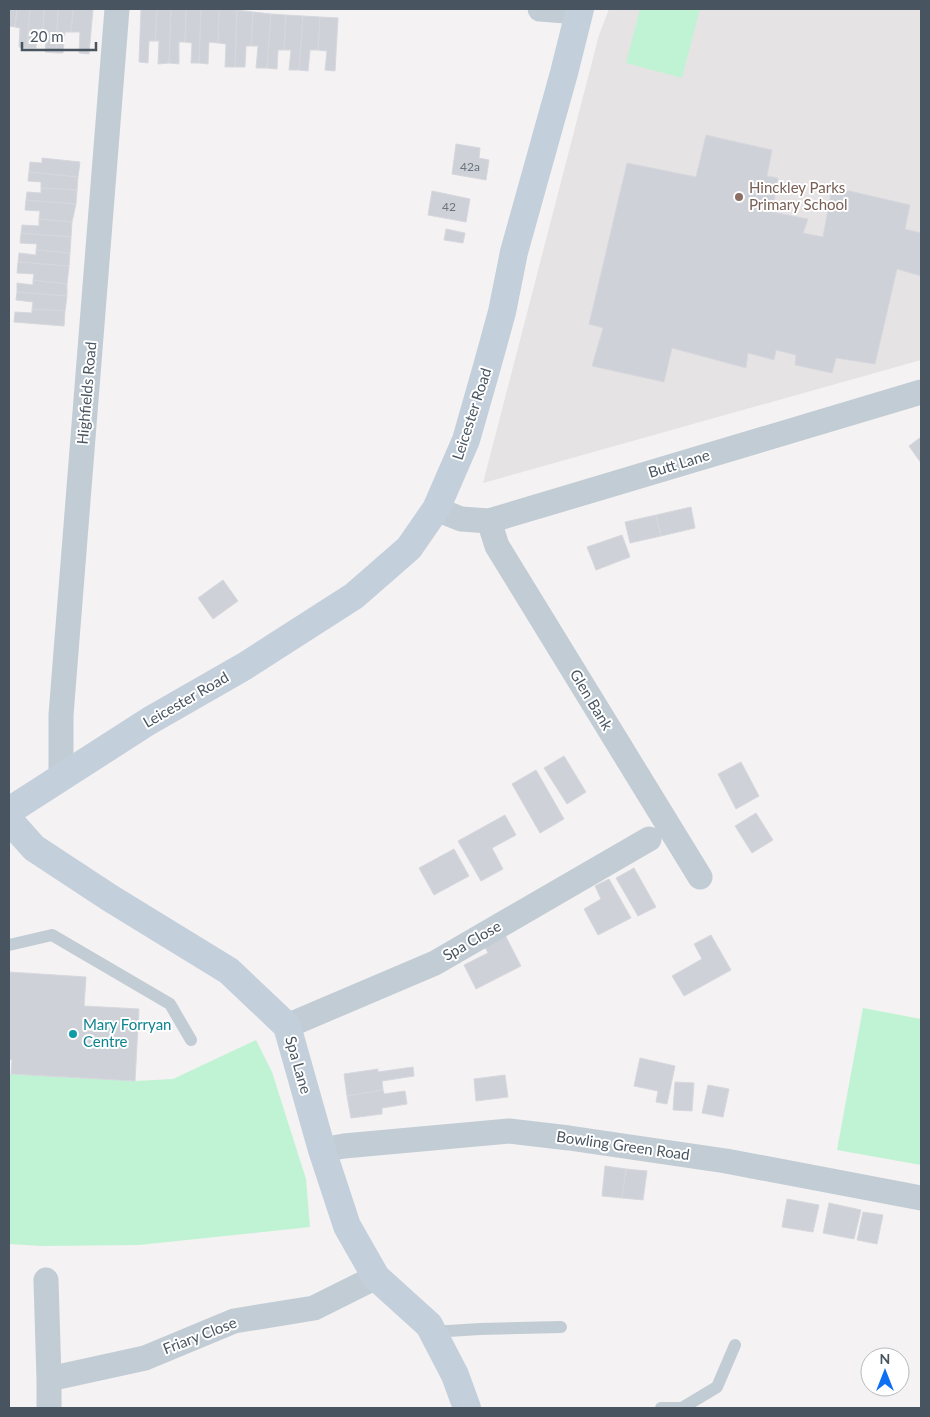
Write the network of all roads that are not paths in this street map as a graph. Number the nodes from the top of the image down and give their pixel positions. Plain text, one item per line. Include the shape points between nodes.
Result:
1 (117, 9) edge
2 (540, 9) edge
3 (580, 10) edge
4 (921, 392) edge
5 (436, 509) junction
6 (489, 521) junction
7 (60, 777) junction
8 (9, 811) edge
9 (9, 820) edge
10 (649, 839) dead end
11 (700, 878) dead end
12 (9, 945) edge
13 (287, 1026) junction
14 (191, 1040) dead end
15 (322, 1150) junction
16 (921, 1198) edge
17 (376, 1277) junction
18 (46, 1280) dead end
19 (561, 1327) dead end
20 (432, 1332) junction
21 (735, 1345) dead end
22 (49, 1379) junction
23 (49, 1408) edge
24 (467, 1408) edge
25 (661, 1408) edge

1 - 7 street, Highfields Road via 61,715
2 - 3 street
3 - 5 main road, Leicester Road via 472,420
4 - 6 street, Butt Lane
5 - 6 street, Butt Lane via 461,519
5 - 7 main road, Leicester Road via 409,548 354,596
6 - 11 street, Glen Bank via 497,546
7 - 8 main road, Leicester Road
9 - 13 main road, Spa Lane via 34,848 229,971
10 - 13 street, Spa Close via 435,963
12 - 14 lane via 52,935 170,1004
13 - 15 main road, Spa Lane
15 - 16 street, Bowling Green Road via 509,1131 726,1162
15 - 17 main road, Spa Lane via 347,1226
17 - 20 main road, Spa Lane
17 - 22 street, Friary Close via 314,1308 234,1321 145,1358
18 - 22 street
19 - 20 lane
20 - 24 main road, Spa Lane via 456,1376
21 - 25 lane via 718,1386 682,1408
22 - 23 street

